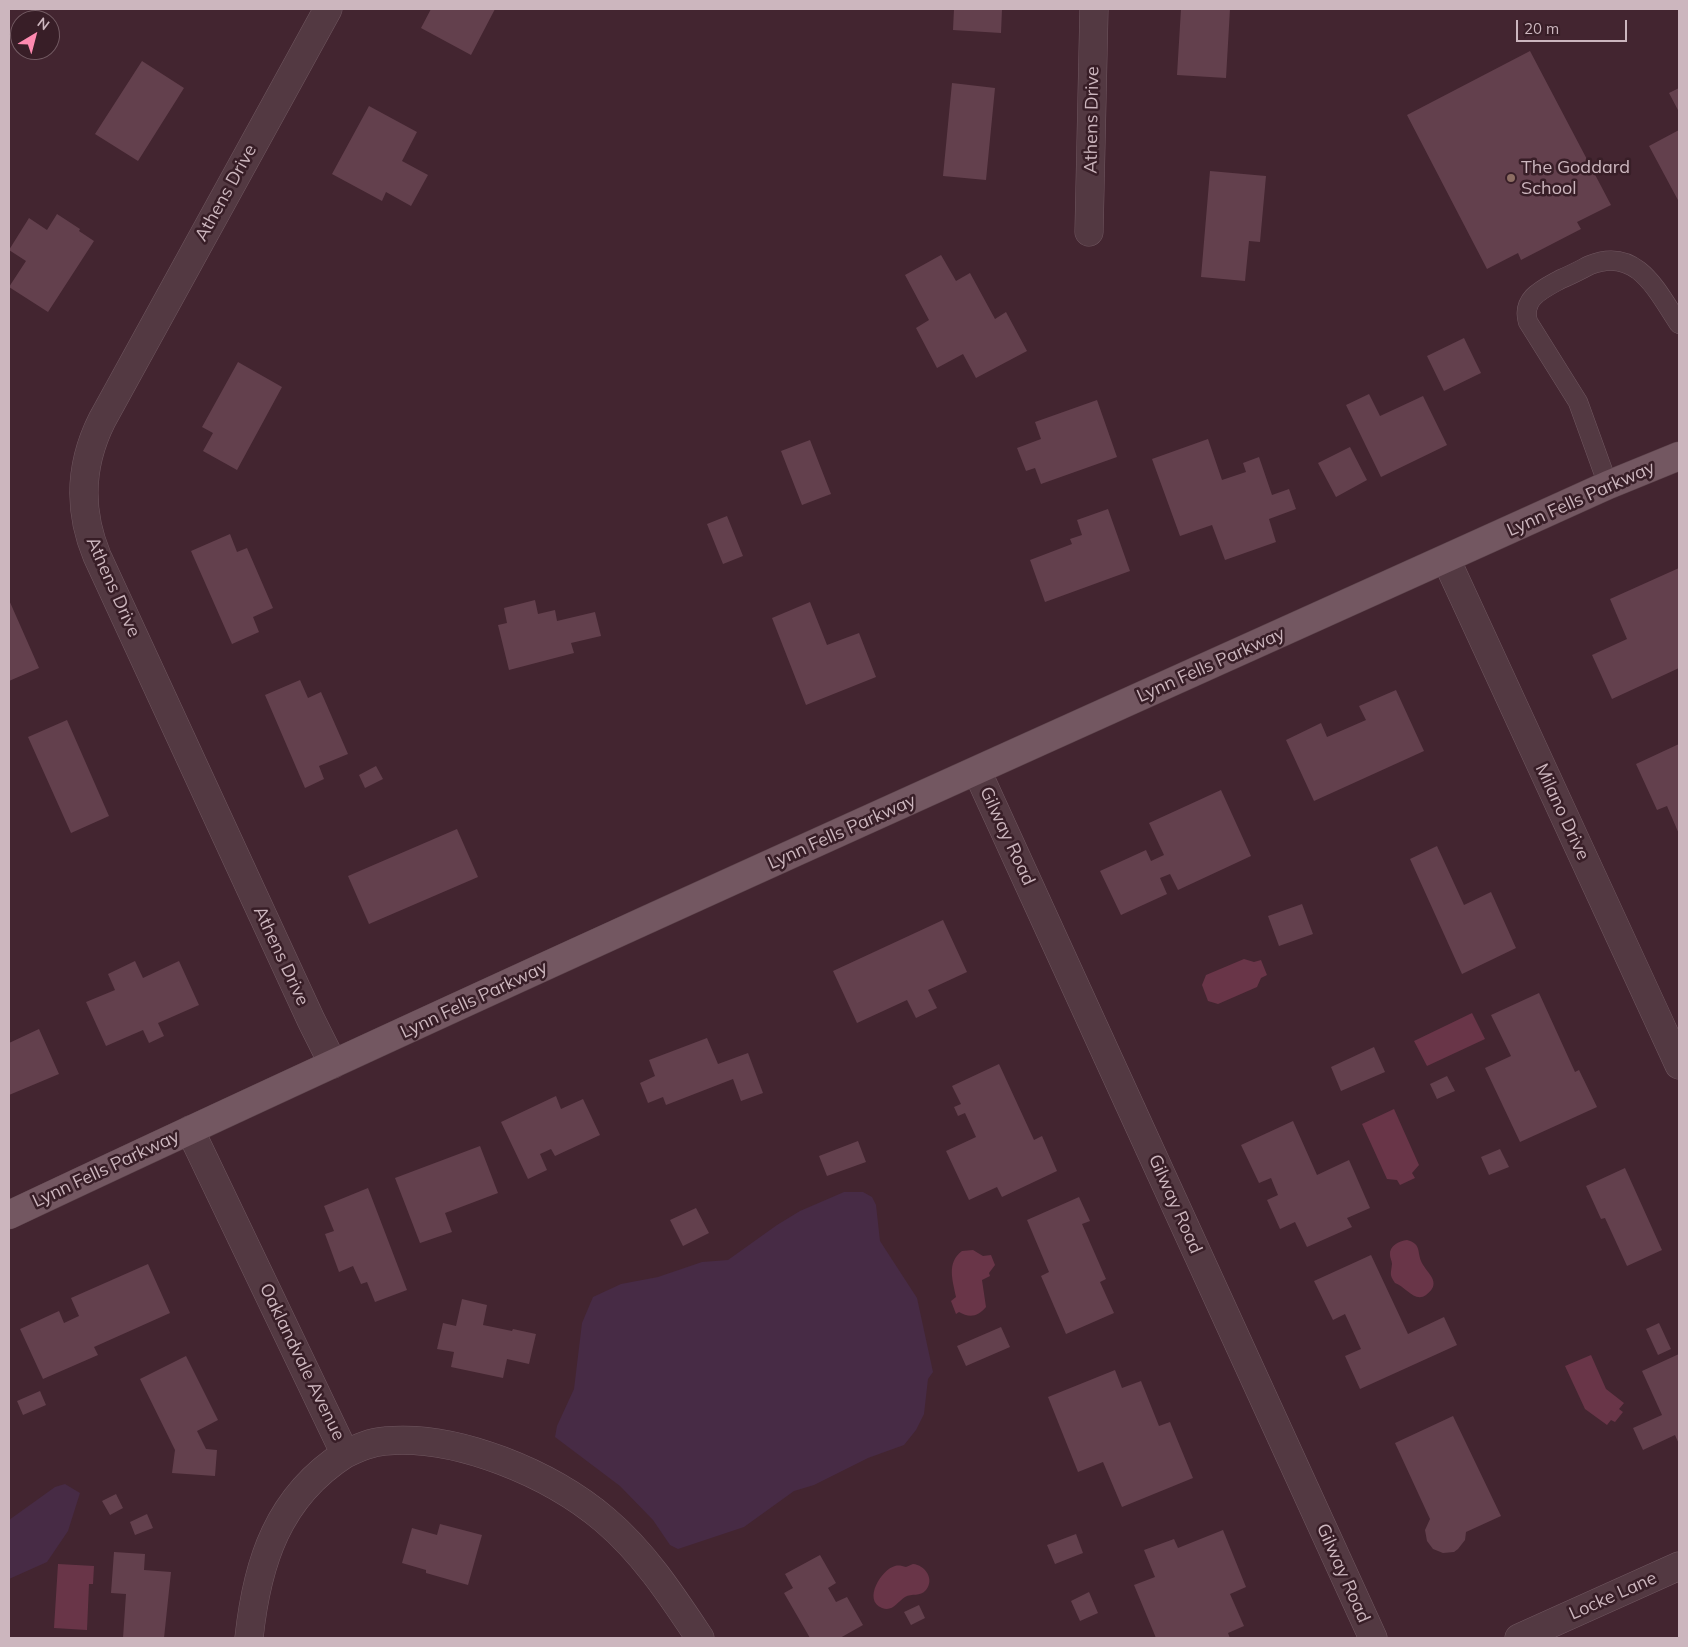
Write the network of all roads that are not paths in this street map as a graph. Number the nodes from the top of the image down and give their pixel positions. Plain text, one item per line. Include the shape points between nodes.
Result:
1 (328, 9) edge
2 (1094, 9) edge
3 (1089, 232) dead end
4 (1679, 324) edge
5 (1679, 456) edge
6 (1608, 485) junction
7 (1446, 559) junction
8 (977, 771) junction
9 (333, 1064) junction
10 (1679, 1065) edge
11 (190, 1130) junction
12 (9, 1215) edge
13 (346, 1454) junction
14 (1679, 1566) edge
15 (249, 1638) edge
16 (700, 1638) edge
17 (1372, 1638) edge
18 (1519, 1638) edge

1 - 9 street, Athens Drive via 102,420 90,448 83,495 87,525 97,556
2 - 3 street, Athens Drive
4 - 6 lane via 1642,272 1613,260 1590,265 1541,290 1530,302 1528,322 1578,402
5 - 6 main road, Lynn Fells Parkway
6 - 7 main road, Lynn Fells Parkway
7 - 8 main road, Lynn Fells Parkway
7 - 10 street, Milano Drive
8 - 9 main road, Lynn Fells Parkway
8 - 17 street, Gilway Road
9 - 11 main road, Lynn Fells Parkway
11 - 12 main road, Lynn Fells Parkway
11 - 13 street, Oaklandvale Avenue
13 - 15 street, Oaklandvale Avenue via 326,1466 311,1481 269,1543 252,1607
13 - 16 street via 366,1444 384,1441 433,1443 489,1456 546,1481 604,1520 628,1542
14 - 18 street, Locke Lane

